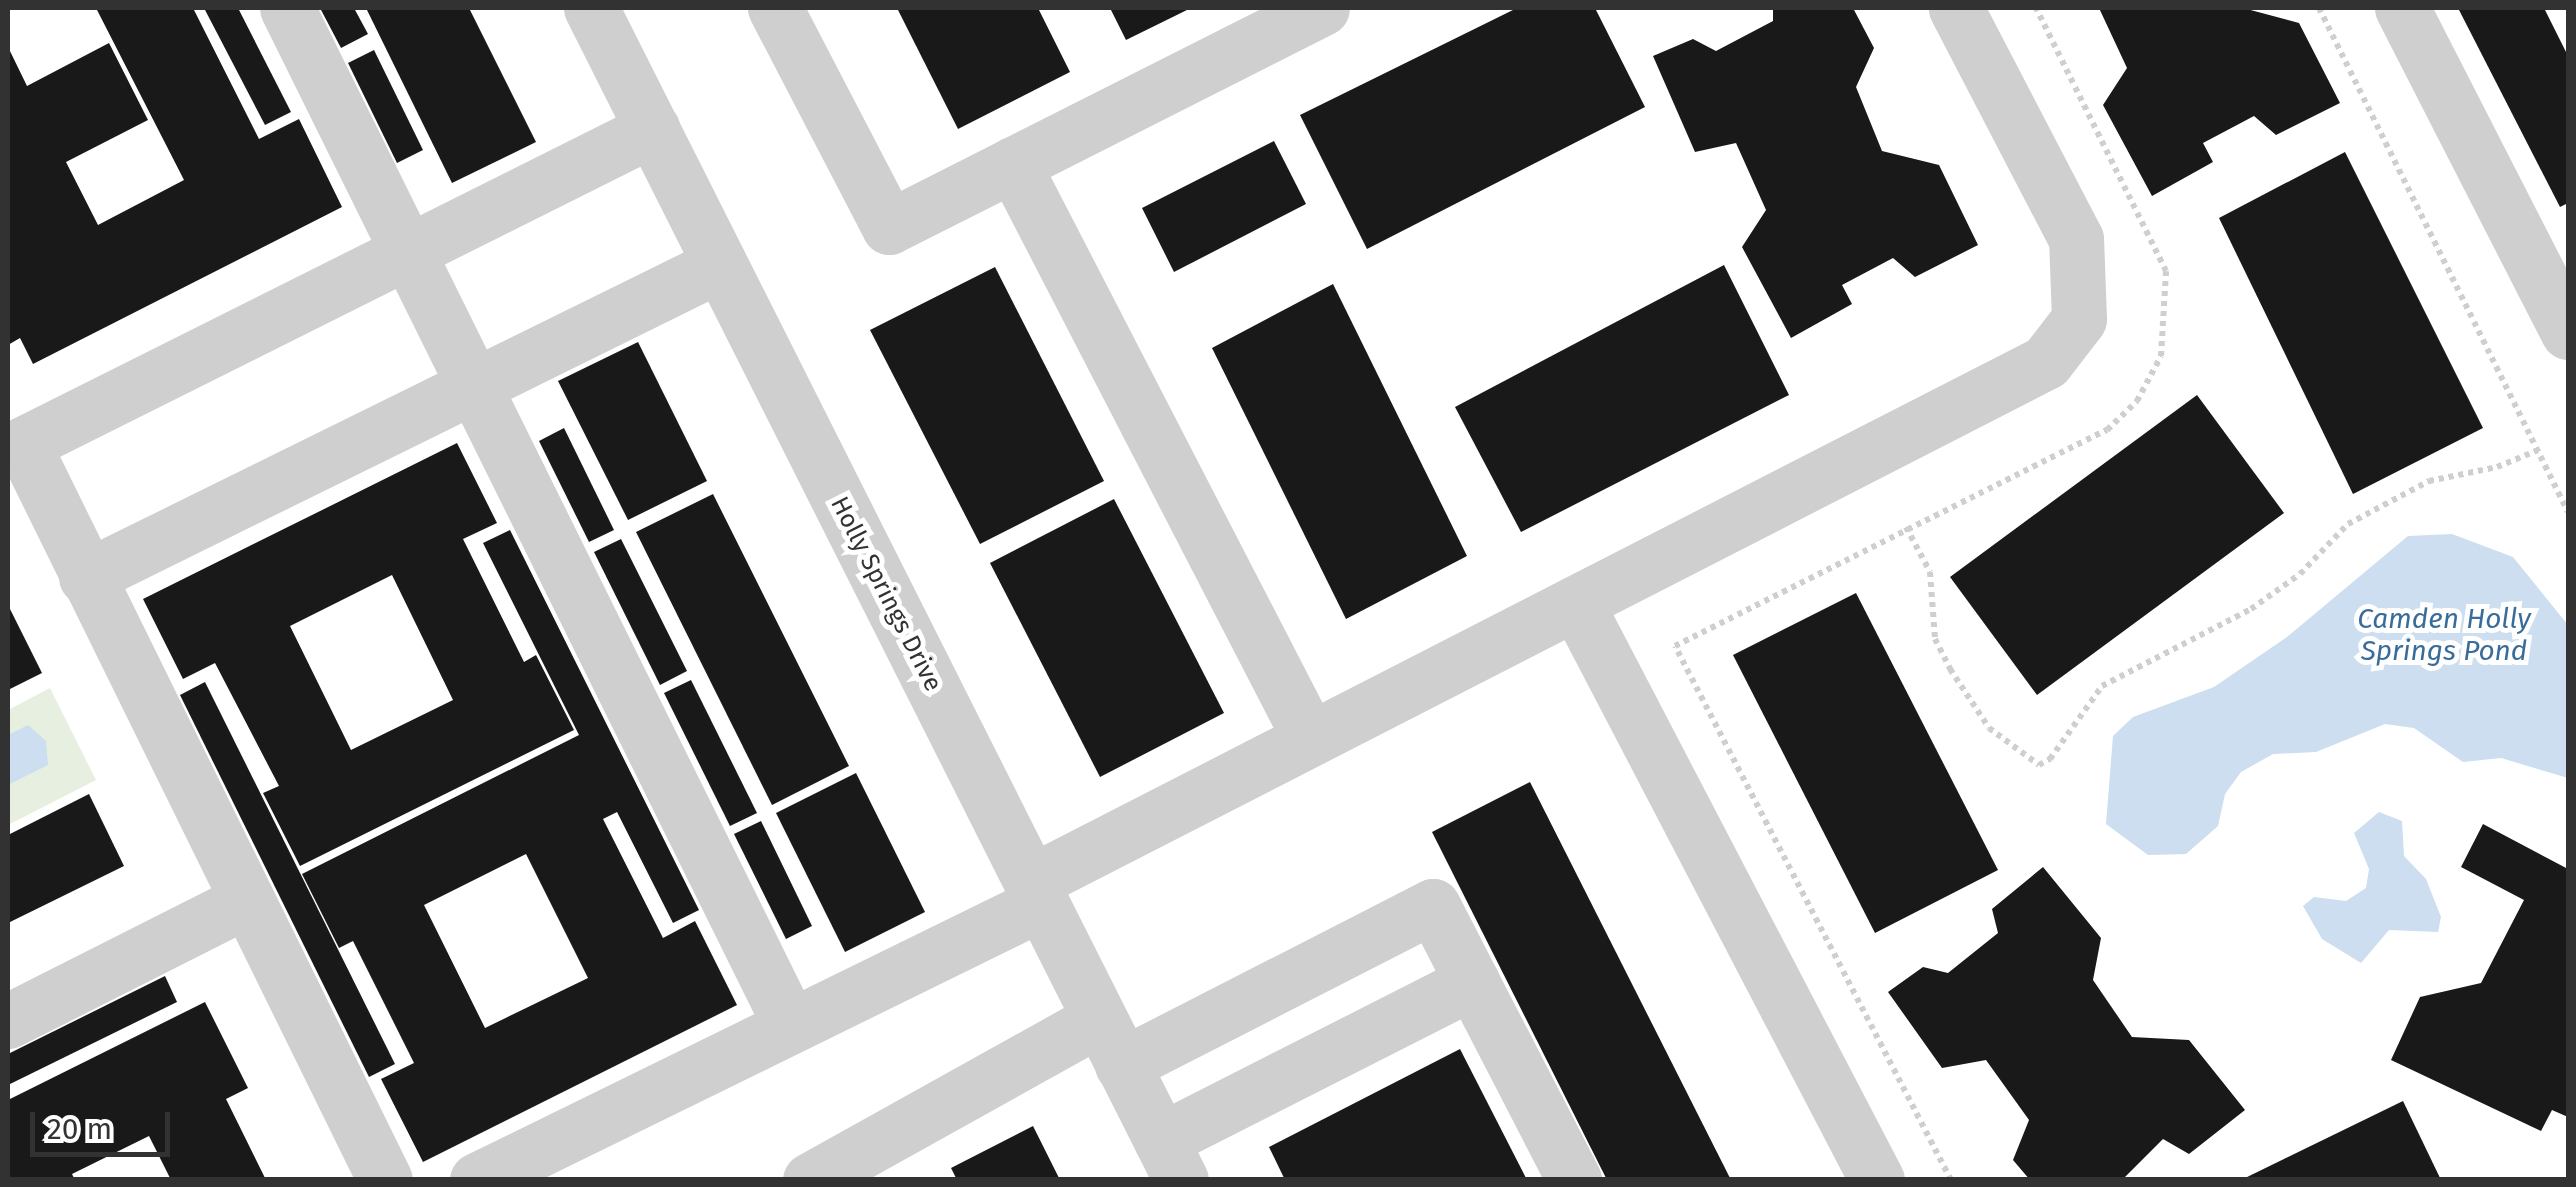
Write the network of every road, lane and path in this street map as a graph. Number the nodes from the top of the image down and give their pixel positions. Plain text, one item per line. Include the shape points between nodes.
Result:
1 (287, 8) edge
2 (591, 8) edge
3 (775, 8) edge
4 (1322, 8) edge
5 (1956, 8) edge
6 (2036, 8) edge
7 (2319, 8) edge
8 (2402, 8) edge
9 (653, 129) junction
10 (1013, 164) junction
11 (409, 252) junction
12 (719, 265) junction
13 (2568, 332) edge
14 (471, 386) junction
15 (2538, 450) junction
16 (2568, 512) edge
17 (1906, 526) junction
18 (86, 577) junction
19 (1576, 603) junction
20 (1310, 740) junction
21 (1037, 892) junction
22 (244, 902) junction
23 (1472, 982) junction
24 (8, 1021) edge
25 (790, 1026) junction
26 (1111, 1042) junction
27 (1171, 1160) edge
28 (863, 1167) edge
29 (385, 1180) edge
30 (478, 1180) edge
31 (810, 1180) edge
32 (1574, 1180) edge
33 (1877, 1180) edge
34 (1951, 1180) edge

1 - 11 street
2 - 9 street, Holly Springs Drive
3 - 10 street via 888,227
4 - 10 street
5 - 19 street via 2076,240 2079,319 2046,362
6 - 17 path via 2166,271 2160,356 2136,400 2106,430
7 - 15 path
8 - 13 street
9 - 11 street
9 - 12 street, Holly Springs Drive
10 - 20 street
11 - 14 street
11 - 18 street via 23,444
12 - 14 street
12 - 21 street, Holly Springs Drive
14 - 18 street
14 - 25 street
15 - 16 path
15 - 17 path via 2497,468 2429,481 2348,524 2300,574 2250,610 2102,686 2050,760 2039,765 1990,728 1950,669 1935,639 1930,572
17 - 34 path via 1675,646
18 - 22 street
19 - 20 street
19 - 33 street
20 - 21 street via 1144,824
21 - 25 street via 951,948
21 - 26 street, Holly Springs Drive
22 - 24 street
22 - 29 street
23 - 26 street via 1433,906
23 - 27 street
23 - 32 street
25 - 30 street
26 - 27 street, Holly Springs Drive
26 - 28 street
28 - 31 street

